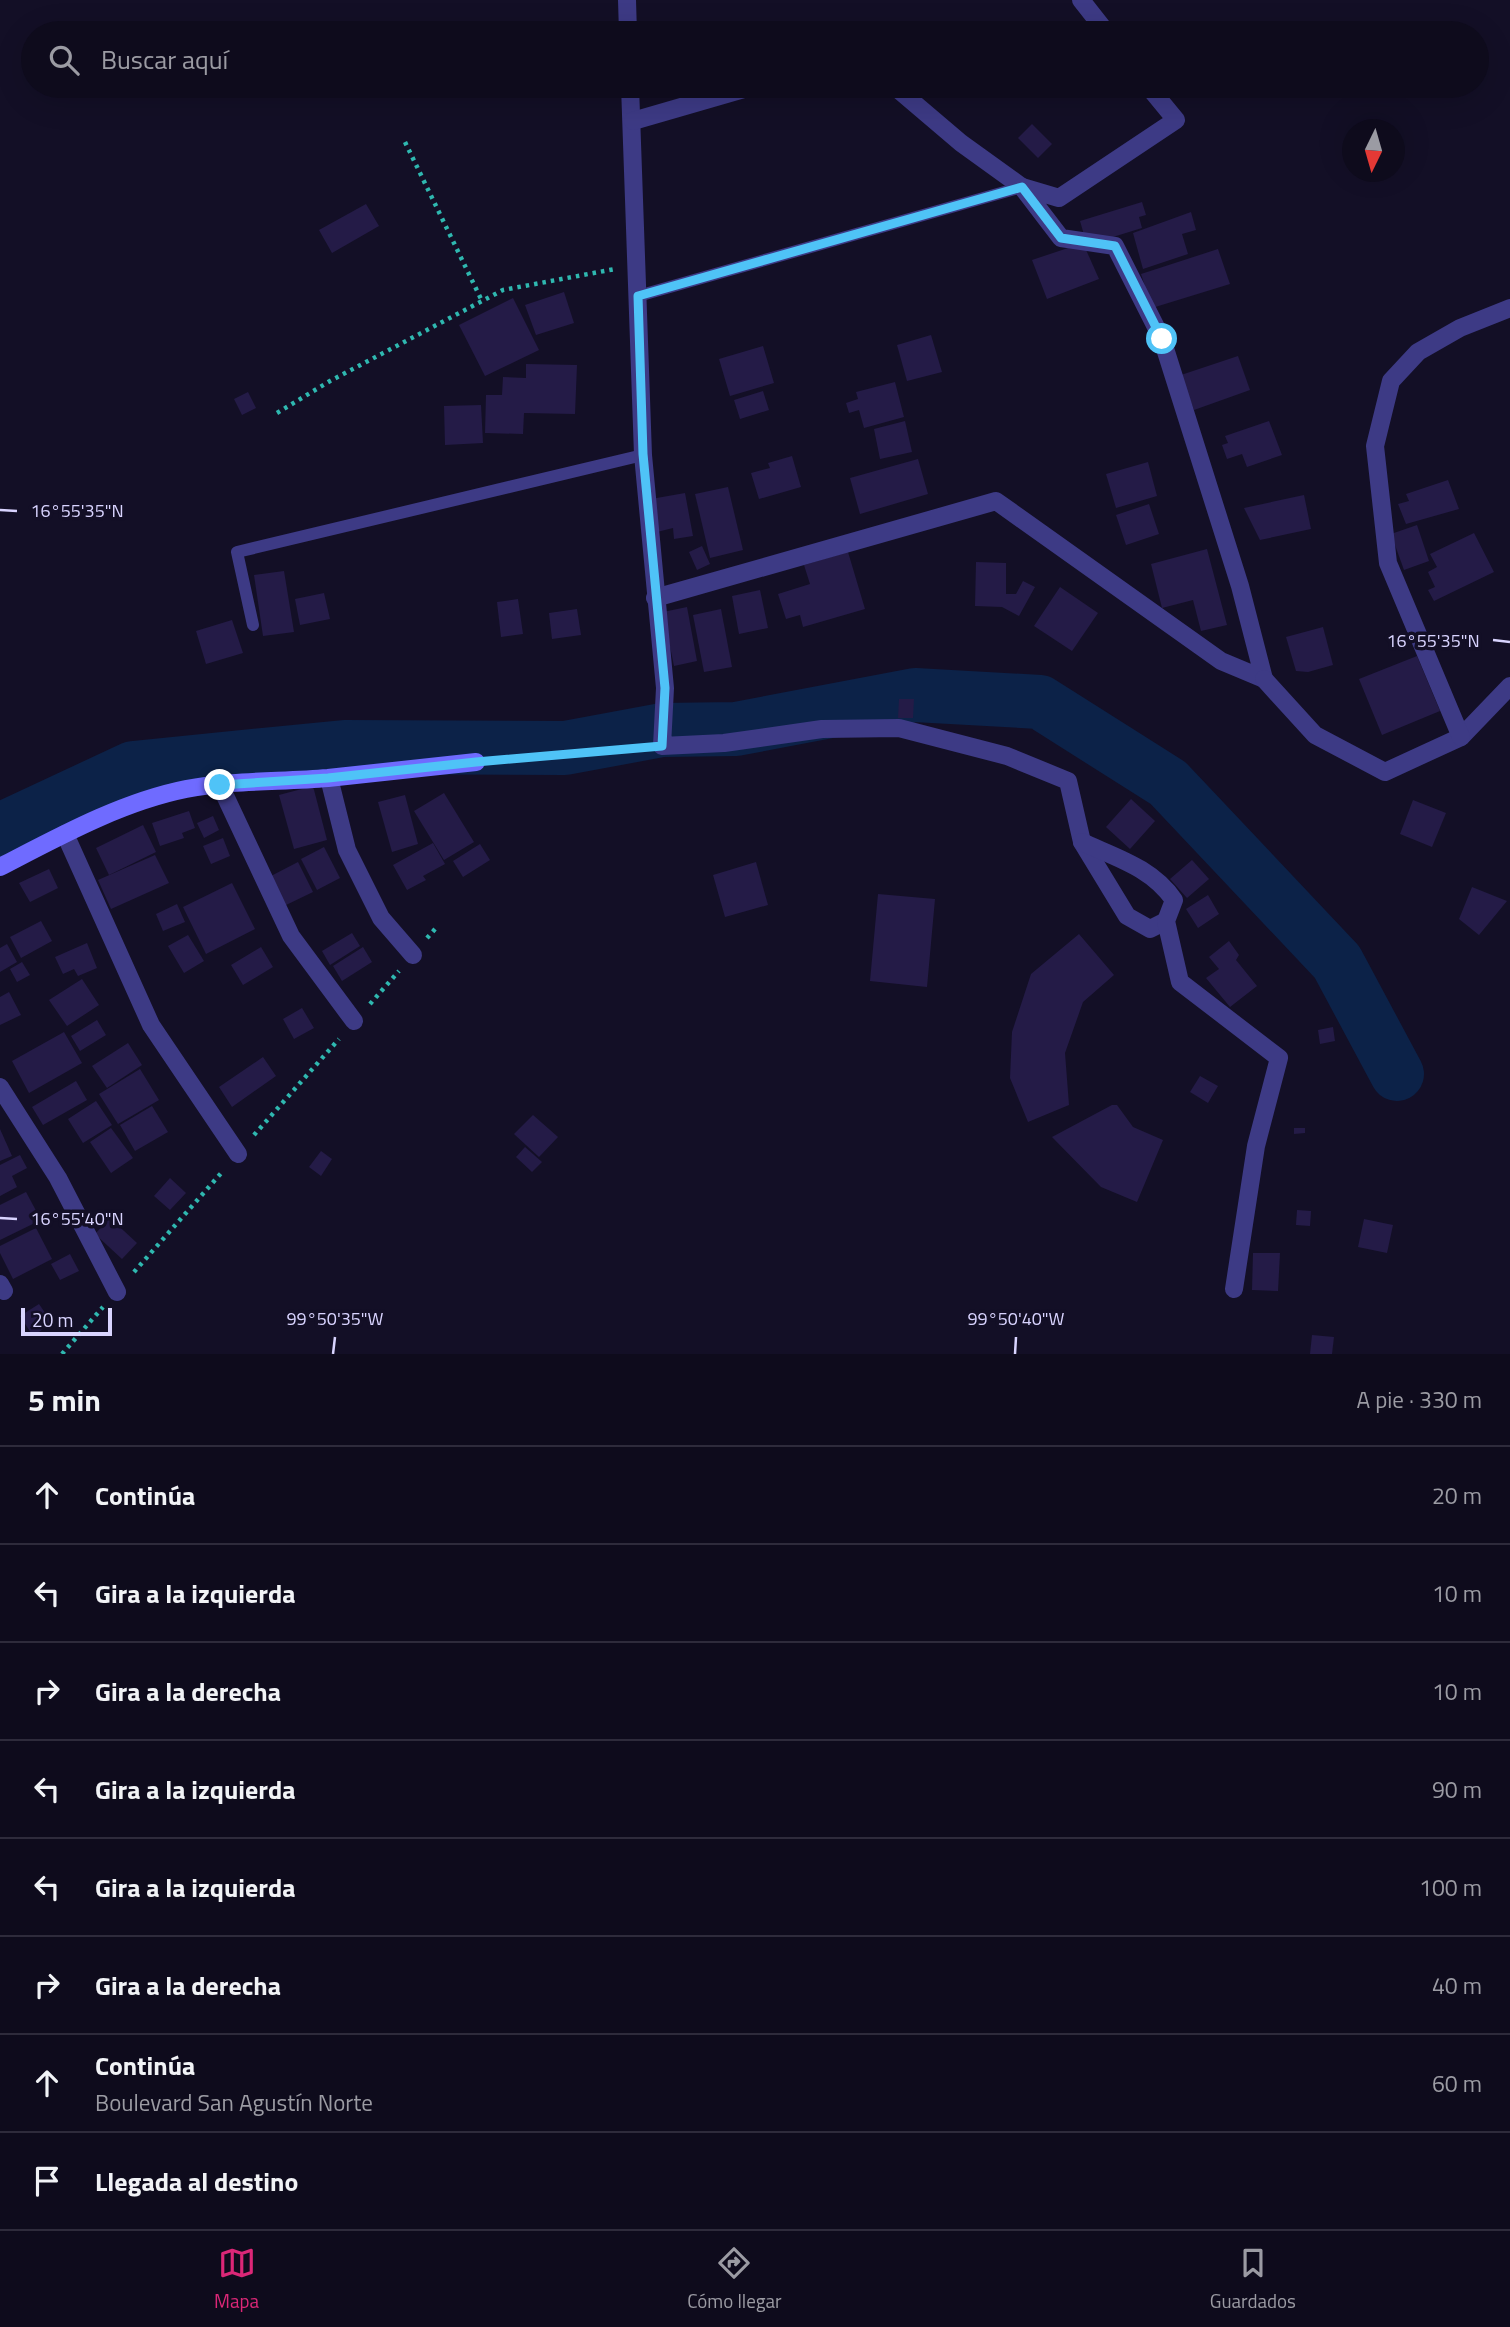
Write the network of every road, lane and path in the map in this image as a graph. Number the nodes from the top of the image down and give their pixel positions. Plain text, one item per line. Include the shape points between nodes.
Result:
1 (627, 0) edge
2 (1081, 0) edge
3 (628, 21) edge
4 (1098, 21) edge
5 (632, 98) edge
6 (713, 98) edge
7 (908, 98) edge
8 (1158, 98) edge
9 (633, 121) junction
10 (405, 142) dead end
11 (1022, 187) junction
12 (637, 266) junction
13 (638, 296) junction
14 (482, 301) junction
15 (1510, 309) edge
16 (277, 413) dead end
17 (643, 454) junction
18 (655, 598) junction
19 (253, 625) dead end
20 (1265, 679) junction
21 (1510, 686) edge
22 (1461, 737) junction
23 (662, 746) junction
24 (476, 762) joint
25 (328, 778) junction
26 (220, 785) junction
27 (65, 834) junction
28 (1082, 842) junction
29 (0, 867) edge
30 (1166, 921) junction
31 (413, 955) dead end
32 (354, 1021) dead end
33 (0, 1087) edge
34 (238, 1154) dead end
35 (1234, 1289) dead end
36 (117, 1292) dead end

1 - 3 street
2 - 4 street
5 - 9 street
6 - 9 street
7 - 11 street
8 - 11 street via 1175,120 1059,198
9 - 12 street
10 - 14 path
11 - 13 lane
11 - 20 street via 1061,238 1115,246 1162,339
12 - 13 street
12 - 14 path via 503,290
13 - 17 street
14 - 16 path
15 - 22 street via 1460,328 1418,352 1391,381 1375,446 1388,563
17 - 18 street
17 - 19 lane via 237,552
18 - 20 street via 996,501 1222,661
18 - 23 street via 665,688
20 - 22 street via 1315,735 1385,772
21 - 22 street
23 - 24 path
23 - 28 street via 724,743 822,729 899,728 1007,755 1068,781
24 - 25 main road
25 - 26 main road
25 - 31 street via 347,850 381,918
26 - 27 main road via 184,789 132,805
26 - 32 street via 290,936
27 - 29 main road
27 - 34 street via 151,1025
28 - 30 street via 1126,916 1150,929
28 - 30 street via 1147,872 1166,889 1174,900
30 - 35 street via 1180,982 1279,1058 1255,1146
33 - 36 street via 58,1178

